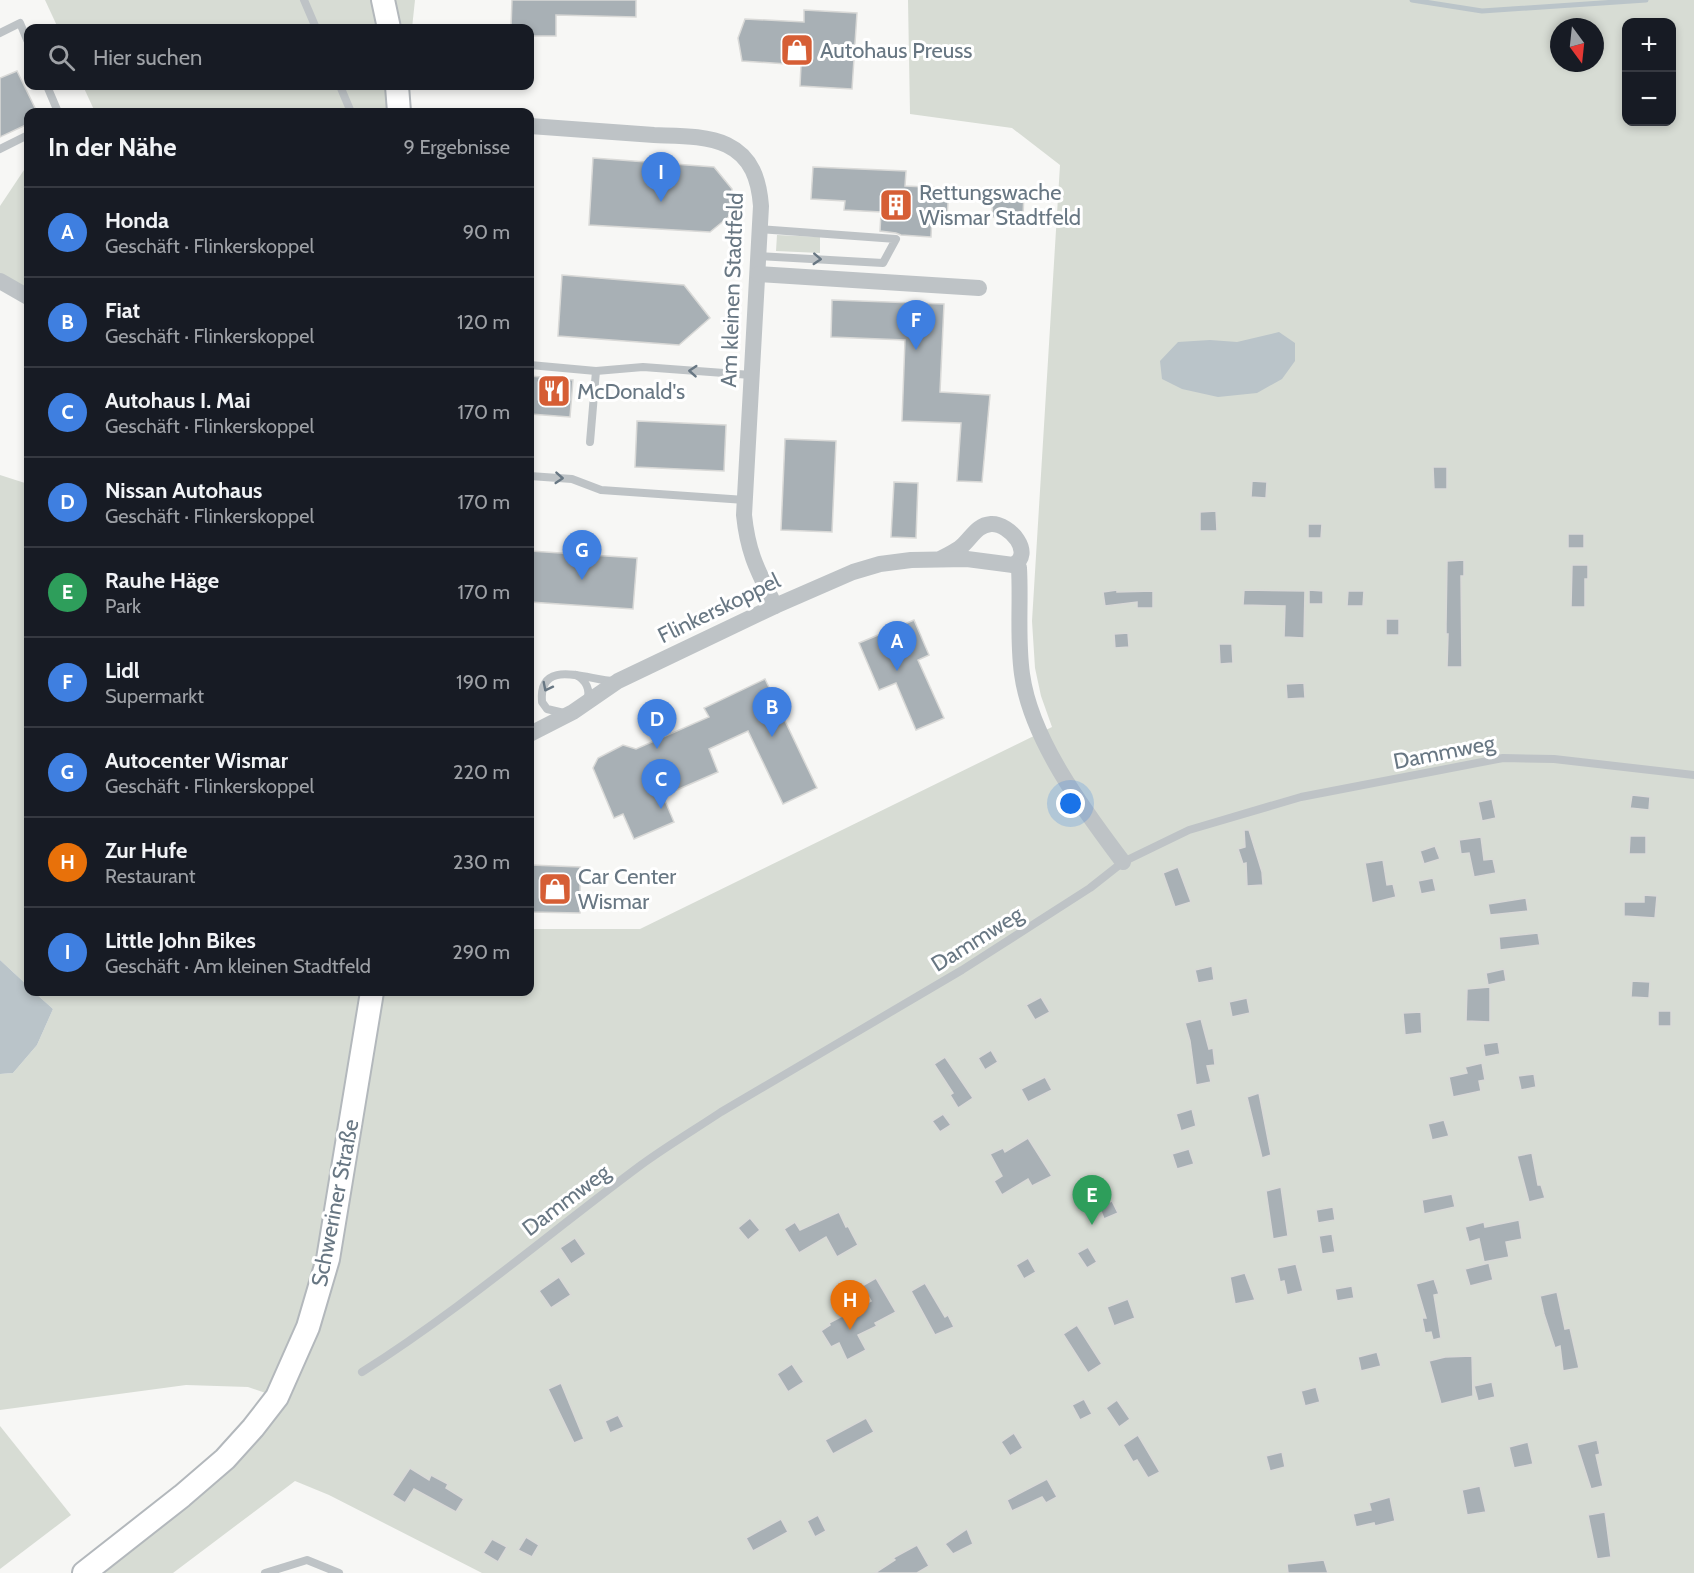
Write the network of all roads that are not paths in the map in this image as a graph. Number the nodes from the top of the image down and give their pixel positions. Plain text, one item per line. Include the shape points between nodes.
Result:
1 (304, 0) edge
2 (383, 0) edge
3 (314, 24) edge
4 (388, 24) edge
5 (24, 32) edge
6 (0, 33) edge
7 (48, 90) edge
8 (342, 90) edge
9 (397, 90) edge
10 (56, 108) edge
11 (349, 108) edge
12 (399, 108) edge
13 (534, 126) edge
14 (24, 137) edge
15 (0, 149) edge
16 (760, 229) junction
17 (759, 256) junction
18 (758, 274) junction
19 (0, 281) edge
20 (979, 288) dead end
21 (24, 295) edge
22 (534, 365) edge
23 (597, 371) junction
24 (752, 375) junction
25 (590, 442) dead end
26 (534, 476) edge
27 (745, 500) junction
28 (941, 559) junction
29 (1013, 565) junction
30 (775, 606) junction
31 (572, 673) junction
32 (618, 681) junction
33 (579, 708) junction
34 (534, 732) edge
35 (1694, 775) edge
36 (1123, 862) junction
37 (371, 996) edge
38 (362, 1372) dead end
39 (84, 1573) edge
40 (265, 1573) edge
41 (339, 1573) edge

1 - 3 lane
2 - 4 main road
5 - 6 lane via 20,23
7 - 10 lane
8 - 11 lane
9 - 12 main road
13 - 16 street, Am kleinen Stadtfeld via 678,136 725,144 745,158 758,179
14 - 15 lane
16 - 17 street, Am kleinen Stadtfeld
17 -> 16 lane via 883,263 896,239
17 - 18 street, Am kleinen Stadtfeld
18 - 20 street
18 - 24 street, Am kleinen Stadtfeld
19 - 21 street
22 - 23 lane
24 -> 23 lane via 643,367
23 - 25 lane
24 - 27 street, Am kleinen Stadtfeld
26 -> 27 lane via 572,479 601,490
27 - 30 street, Am kleinen Stadtfeld via 747,539 753,562
28 - 29 street, Flinkerskoppel
28 - 29 street via 990,524 1008,530 1020,544 1021,557
28 - 30 street, Flinkerskoppel via 880,564
29 - 36 street via 1019,568 1022,675 1034,718 1076,798
30 - 32 street, Flinkerskoppel
31 - 32 lane
31 - 33 lane via 585,681 588,688 588,698
31 -> 33 lane via 550,679 543,705 556,712
32 - 33 street, Flinkerskoppel
33 - 34 street, Flinkerskoppel
35 - 36 lane, Dammweg via 1554,759 1480,761 1269,806 1189,830
36 - 38 lane, Dammweg via 1090,888 962,970 675,1142 408,1343
37 - 39 main road, Schweriner Straße via 328,1259 308,1327 277,1397 225,1459
40 - 41 lane via 307,1560

